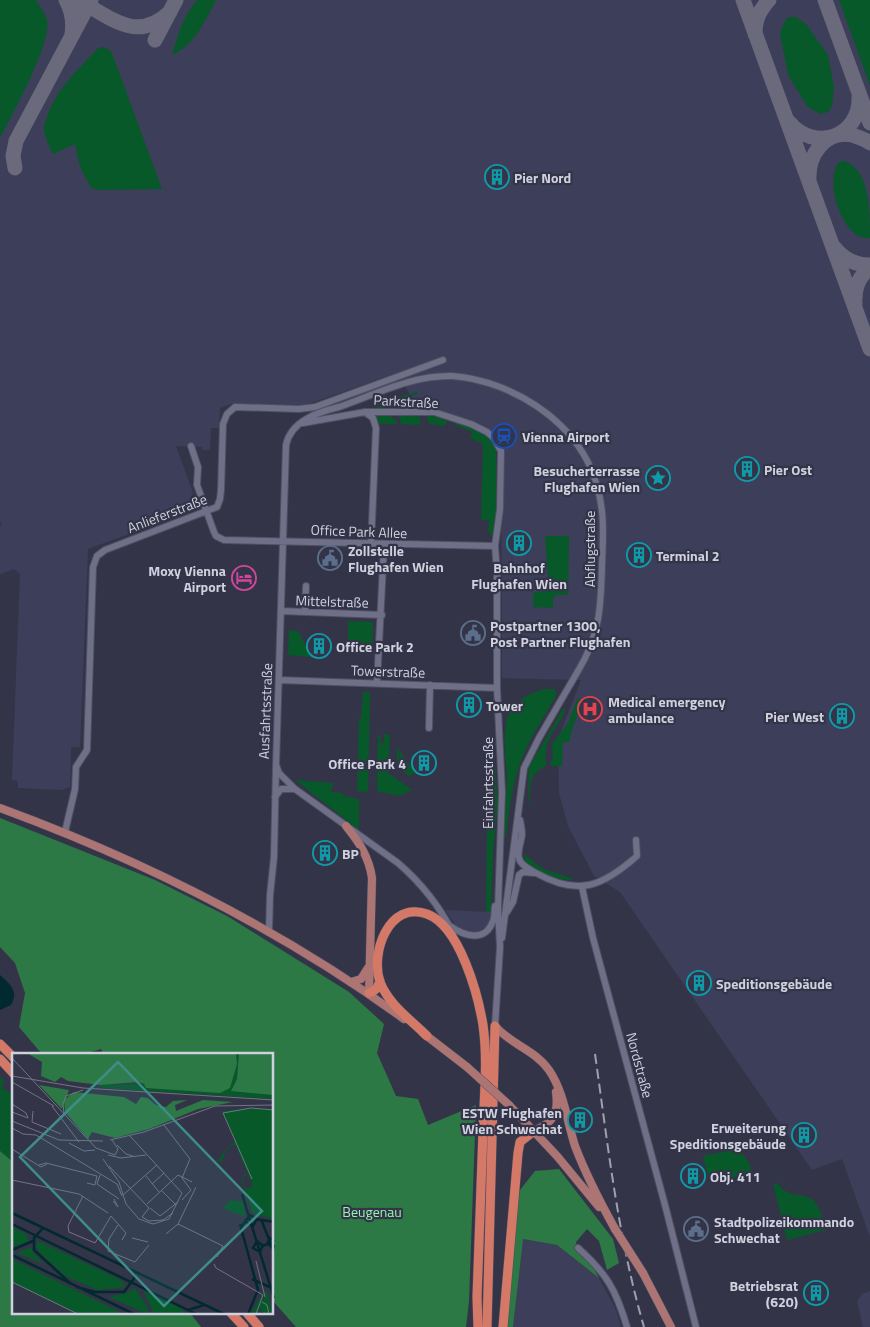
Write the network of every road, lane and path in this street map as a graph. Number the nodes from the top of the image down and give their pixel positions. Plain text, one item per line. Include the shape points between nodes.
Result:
1 (443, 360) dead end
2 (365, 412) junction
3 (300, 423) junction
4 (191, 446) dead end
5 (500, 509) joint
6 (207, 512) junction
7 (282, 541) junction
8 (371, 545) junction
9 (384, 545) junction
10 (495, 546) junction
11 (306, 586) dead end
12 (281, 611) junction
13 (305, 612) junction
14 (382, 615) junction
15 (279, 680) junction
16 (377, 683) junction
17 (430, 685) junction
18 (497, 688) junction
19 (429, 728) dead end
20 (276, 765) junction
21 (295, 789) junction
22 (274, 798) junction
23 (0, 808) edge
24 (519, 814) junction
25 (346, 826) junction
26 (65, 832) junction
27 (636, 840) dead end
28 (538, 874) junction
29 (498, 886) junction
30 (582, 887) junction
31 (505, 916) junction
32 (449, 925) junction
33 (270, 931) junction
34 (500, 947) junction
35 (462, 953) junction
36 (368, 968) junction
37 (380, 981) junction
38 (351, 982) junction
39 (369, 994) junction
40 (495, 1026) junction
41 (427, 1036) junction
42 (0, 1044) edge
43 (12, 1056) edge
44 (0, 1059) edge
45 (12, 1072) edge
46 (555, 1081) junction
47 (534, 1131) junction
48 (615, 1229) junction
49 (578, 1248) dead end
50 (477, 1297) junction
51 (232, 1314) edge
52 (248, 1314) edge
53 (244, 1327) edge
54 (259, 1327) edge
55 (472, 1327) edge
56 (478, 1327) edge
57 (487, 1327) edge
58 (503, 1327) edge
59 (627, 1327) edge
60 (671, 1327) edge
61 (696, 1327) edge

1 - 6 street, Anlieferstraße via 315,407 236,407 224,418 219,505
2 - 3 street, Parkstraße
2 - 5 street, Parkstraße via 434,412 487,432 501,451
2 - 8 street via 373,418 376,428
3 - 7 street, Ausfahrtsstraße via 290,433 286,445
3 - 24 street, Abflugstraße, bridge via 410,381 450,376 478,380 535,404 558,422 588,463 603,511 600,610 595,638 524,768
4 - 6 street, Office Park Allee via 198,467 197,485
5 - 10 street, Einfahrtsstraße
6 - 7 street, Office Park Allee via 216,536 224,540
6 - 26 street, Anlieferstraße via 105,550 97,556 93,567 87,750 76,767 75,790
7 - 8 street, Office Park Allee
7 - 12 street, Ausfahrtsstraße
8 - 9 street, Office Park Allee
9 - 10 street, Office Park Allee
9 - 14 street
10 - 18 street, Einfahrtsstraße
11 - 13 street
12 - 13 street, Mittelstraße
12 - 15 street, Ausfahrtsstraße
13 - 14 street, Mittelstraße
14 - 16 street
15 - 16 street, Towerstraße
15 - 20 street, Ausfahrtsstraße
16 - 17 street, Towerstraße
17 - 18 street, Towerstraße
17 - 19 street
18 - 29 street, Einfahrtsstraße via 502,792
20 - 21 street, Ausfahrtsstraße via 279,774
20 - 22 street
21 - 22 street via 281,789
21 - 25 street, Ausfahrtsstraße
22 - 33 street
23 - 26 main road
24 - 28 street via 522,832 519,858
24 - 31 street, Abflugstraße
25 - 32 street, Ausfahrtsstraße via 412,875
25 - 36 main road via 365,852 372,878
26 - 33 main road via 190,889
27 - 30 street via 637,856 624,868 610,878
28 - 30 street via 564,885
28 - 31 street via 528,872 519,875
29 - 32 street via 494,920 485,931 470,936
29 - 34 street, Einfahrtsstraße
30 - 61 street, Nordstraße
31 - 34 street, Abflugstraße
32 - 35 street, Ausfahrtsstraße
33 - 38 main road
34 - 40 street, Einfahrtsstraße
35 - 37 highway via 436,919 426,914 408,913 393,922 382,938 377,963
35 - 50 highway via 475,990 485,1046
36 - 38 main road via 361,979
36 - 39 main road
37 - 39 highway
37 - 41 highway via 393,1005
38 - 39 main road
39 - 41 main road
40 - 46 main road via 539,1059
40 - 57 highway
41 - 47 main road, bridge via 467,1067
42 - 43 highway
44 - 45 highway
46 - 47 main road via 558,1101 554,1118
46 - 48 main road via 575,1144
47 - 48 main road
47 - 58 highway via 520,1142 518,1153
48 - 60 main road, bridge
49 - 59 street via 605,1275 620,1304
50 - 55 highway
50 - 56 highway
51 - 53 highway
52 - 54 highway

